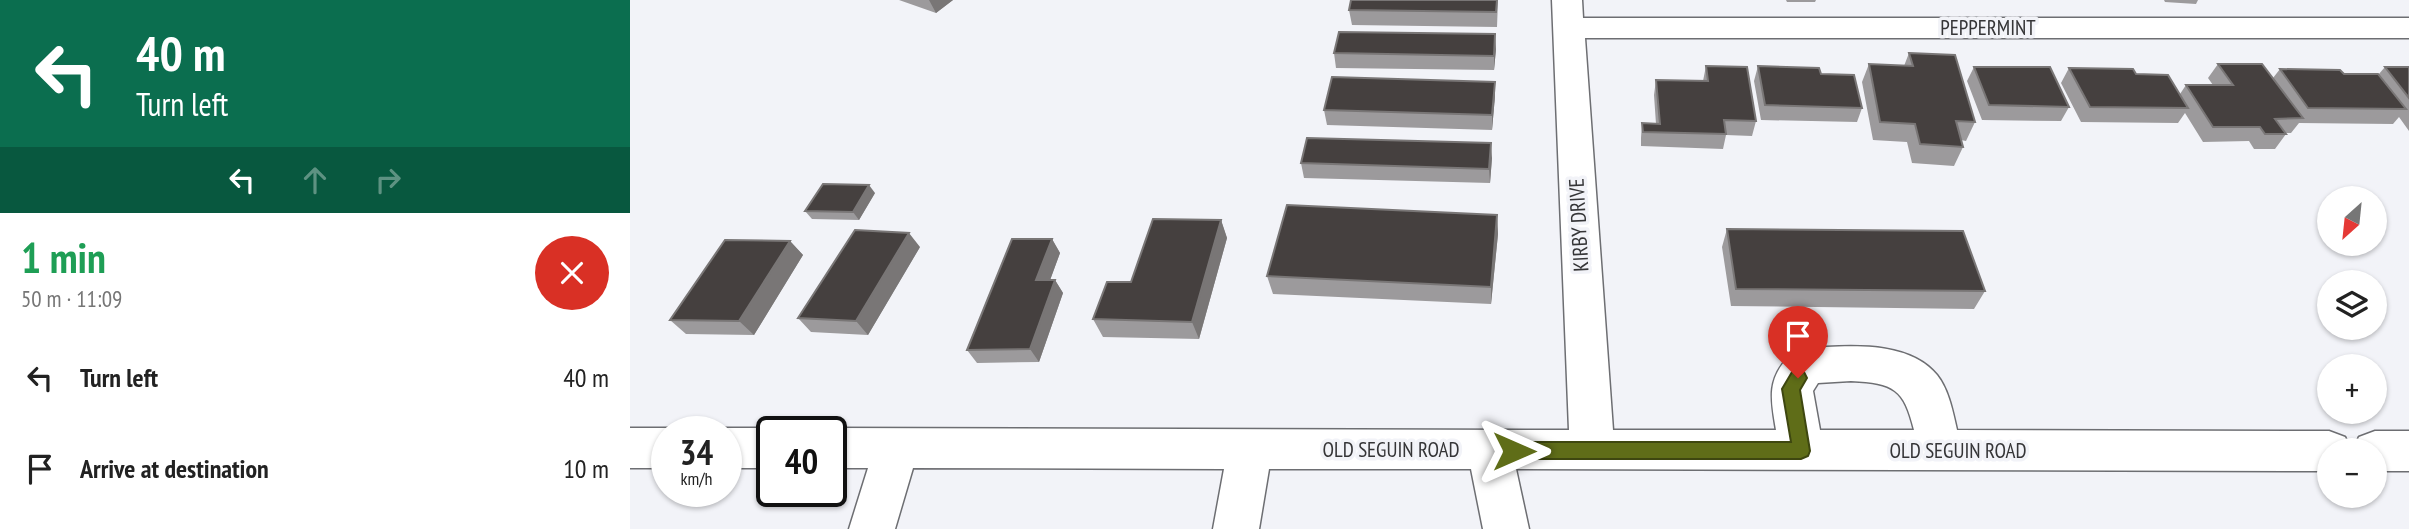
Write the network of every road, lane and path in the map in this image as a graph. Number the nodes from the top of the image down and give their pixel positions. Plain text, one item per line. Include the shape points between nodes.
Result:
1 (1567, 14) edge
2 (2409, 28) edge
3 (630, 448) edge
4 (651, 448) edge
5 (847, 449) edge
6 (896, 449) junction
7 (1250, 450) junction
8 (1489, 450) junction
9 (1592, 451) junction
10 (1801, 451) junction
11 (1941, 451) junction
12 (2317, 451) edge
13 (2387, 452) edge
14 (2409, 452) edge
15 (872, 529) edge
16 (1236, 529) edge
17 (1506, 529) edge

1 - 2 street, PEPPERMINT
1 - 9 street, KIRBY DRIVE
3 - 4 street
5 - 6 street, OLD SEGUIN ROAD
6 - 7 street, OLD SEGUIN ROAD
6 - 15 street
7 - 8 street, OLD SEGUIN ROAD
7 - 16 street
8 - 9 street, OLD SEGUIN ROAD
8 - 17 street
9 - 10 street, OLD SEGUIN ROAD
10 - 11 street, OLD SEGUIN ROAD
10 - 11 street via 1791,389 1806,366 1878,364 1923,388
11 - 12 street, OLD SEGUIN ROAD
13 - 14 street

